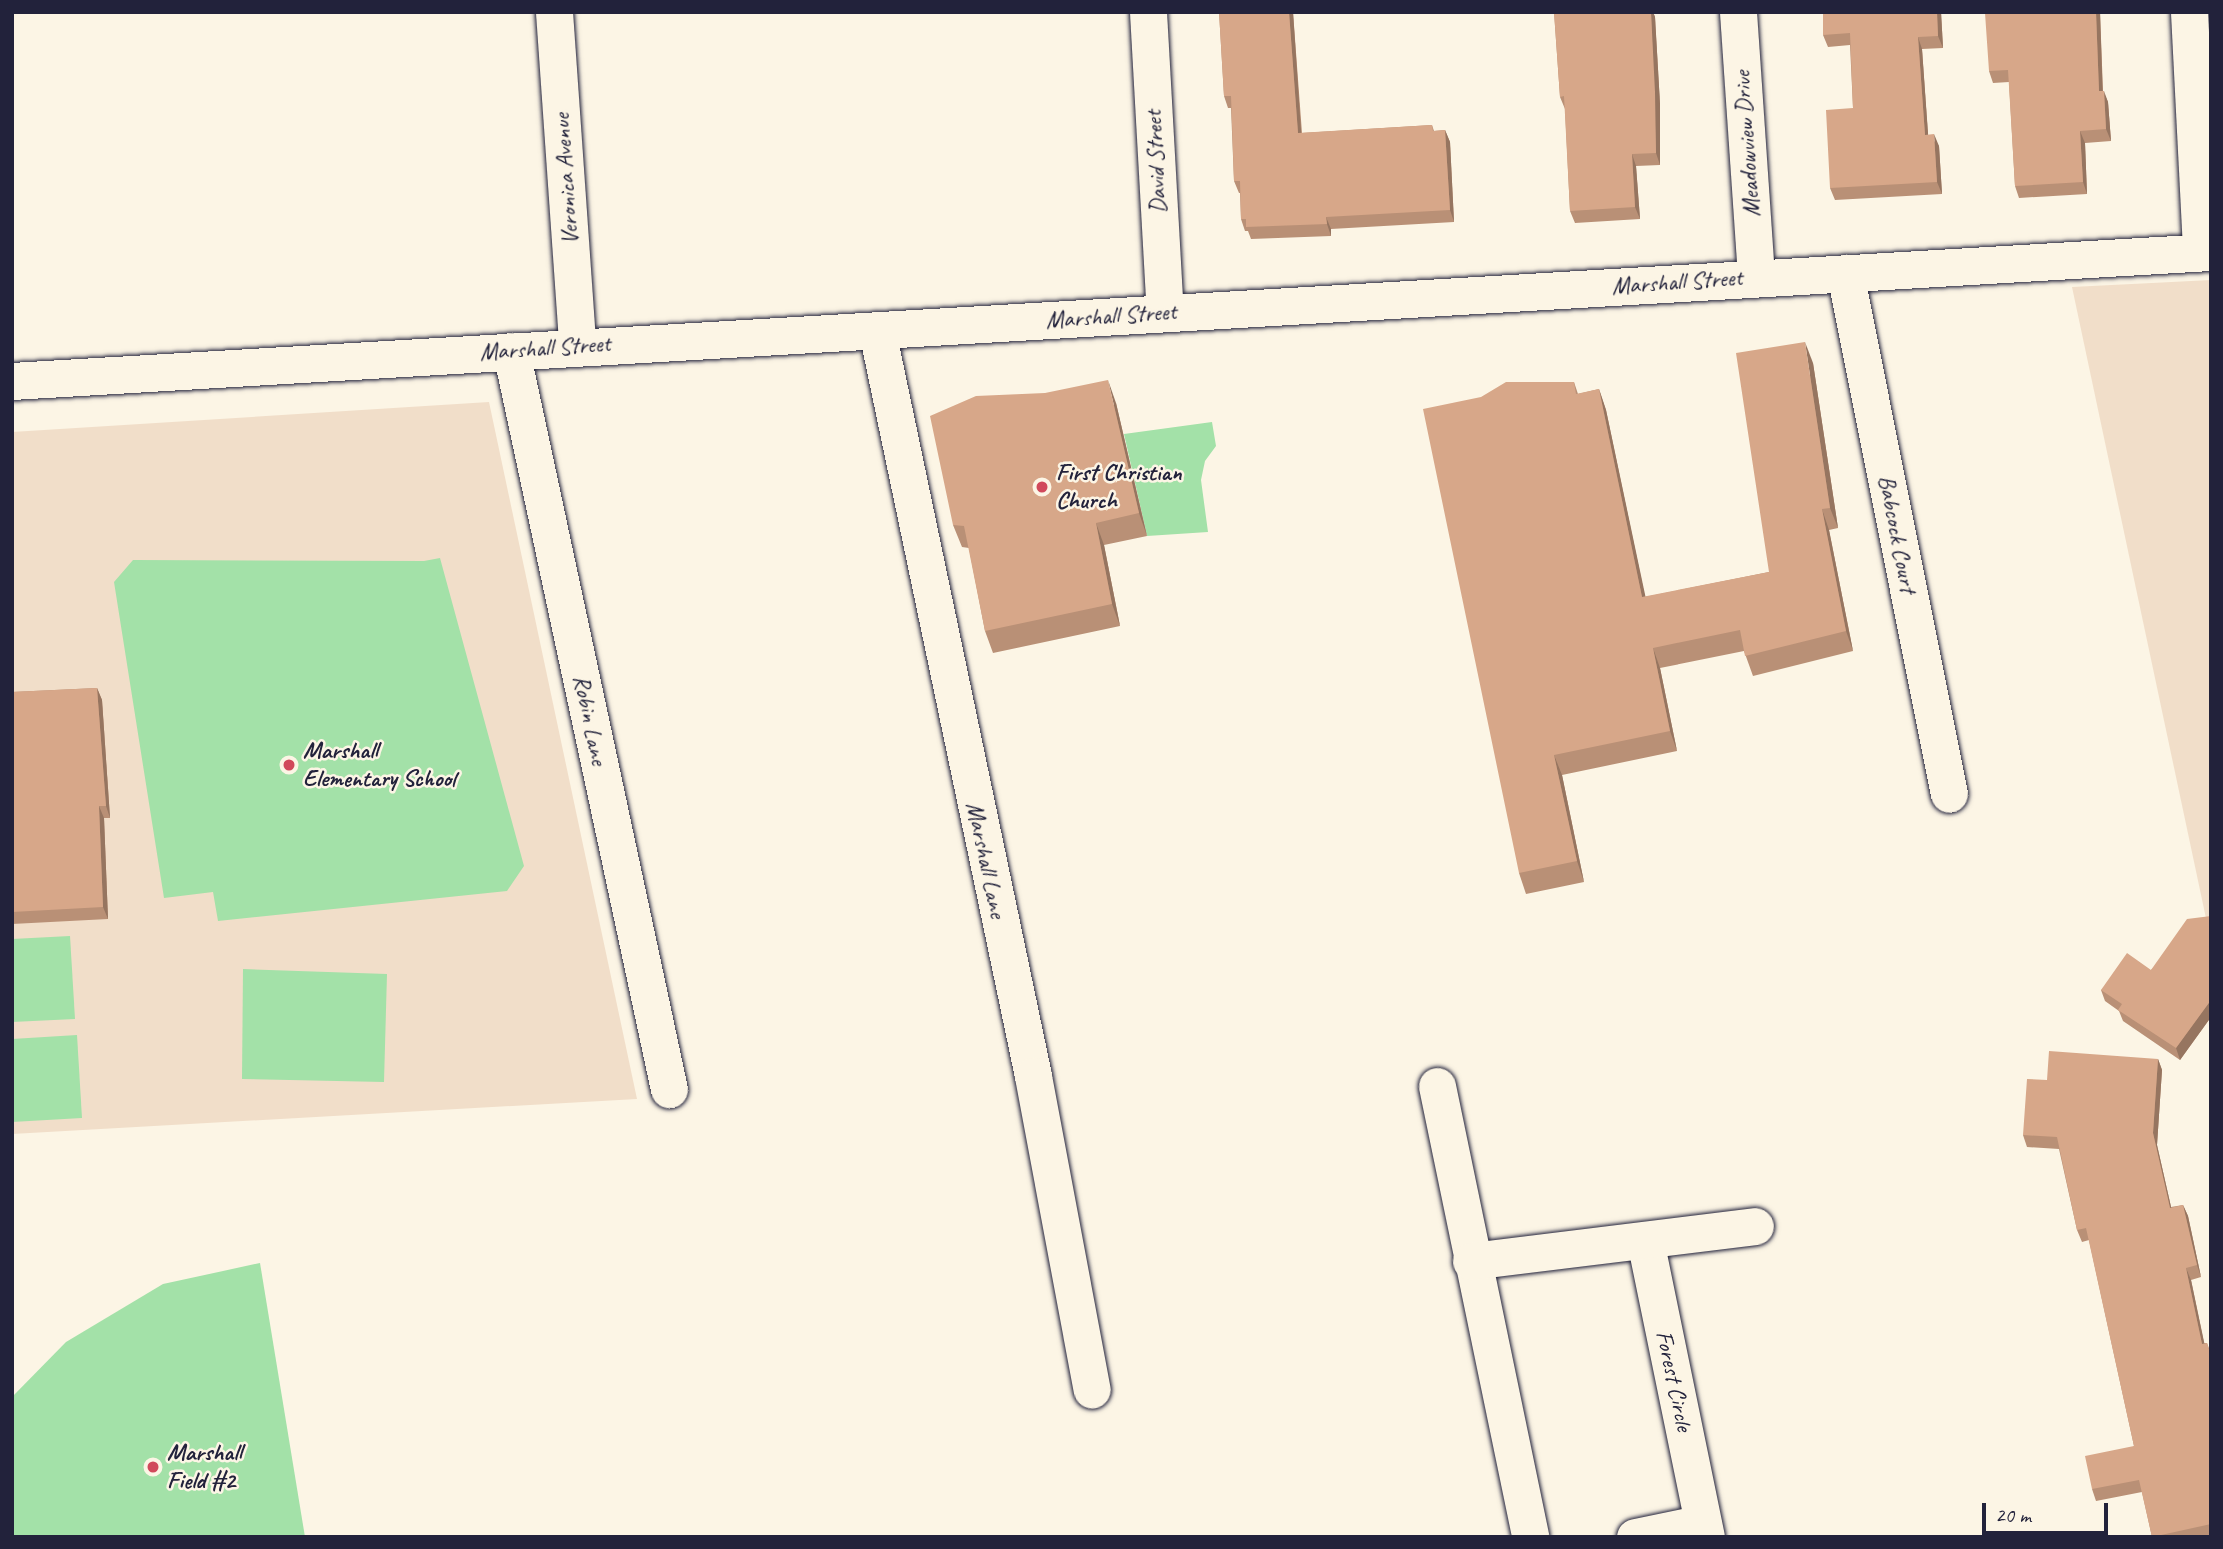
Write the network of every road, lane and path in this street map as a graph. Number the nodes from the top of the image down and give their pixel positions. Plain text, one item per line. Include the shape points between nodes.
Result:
1 (554, 12) edge
2 (1148, 12) edge
3 (1738, 12) edge
4 (2189, 12) edge
5 (2206, 252) edge
6 (1845, 272) junction
7 (1756, 276) junction
8 (1165, 313) junction
9 (877, 331) junction
10 (577, 345) junction
11 (511, 351) junction
12 (12, 381) edge
13 (1949, 794) dead end
14 (1437, 1086) dead end
15 (669, 1088) dead end
16 (1755, 1226) dead end
17 (1645, 1240) junction
18 (1471, 1261) junction
19 (1092, 1390) dead end
20 (1704, 1530) edge
21 (1530, 1537) edge
22 (1634, 1537) edge

1 - 10 street, Veronica Avenue
2 - 8 street, David Street
3 - 7 street, Meadowview Drive
4 - 5 street
5 - 6 street, Marshall Street
6 - 7 street, Marshall Street
6 - 13 street, Babcock Court
7 - 8 street, Marshall Street
8 - 9 street, Marshall Street
9 - 10 street, Marshall Street
9 - 19 street, Marshall Lane via 1033,1076
10 - 11 street, Marshall Street
11 - 12 street, Marshall Street
11 - 15 street, Robin Lane
14 - 18 street
16 - 17 street
17 - 18 street
17 - 20 street, Forest Circle
18 - 21 street
20 - 22 street, Forest Circle

